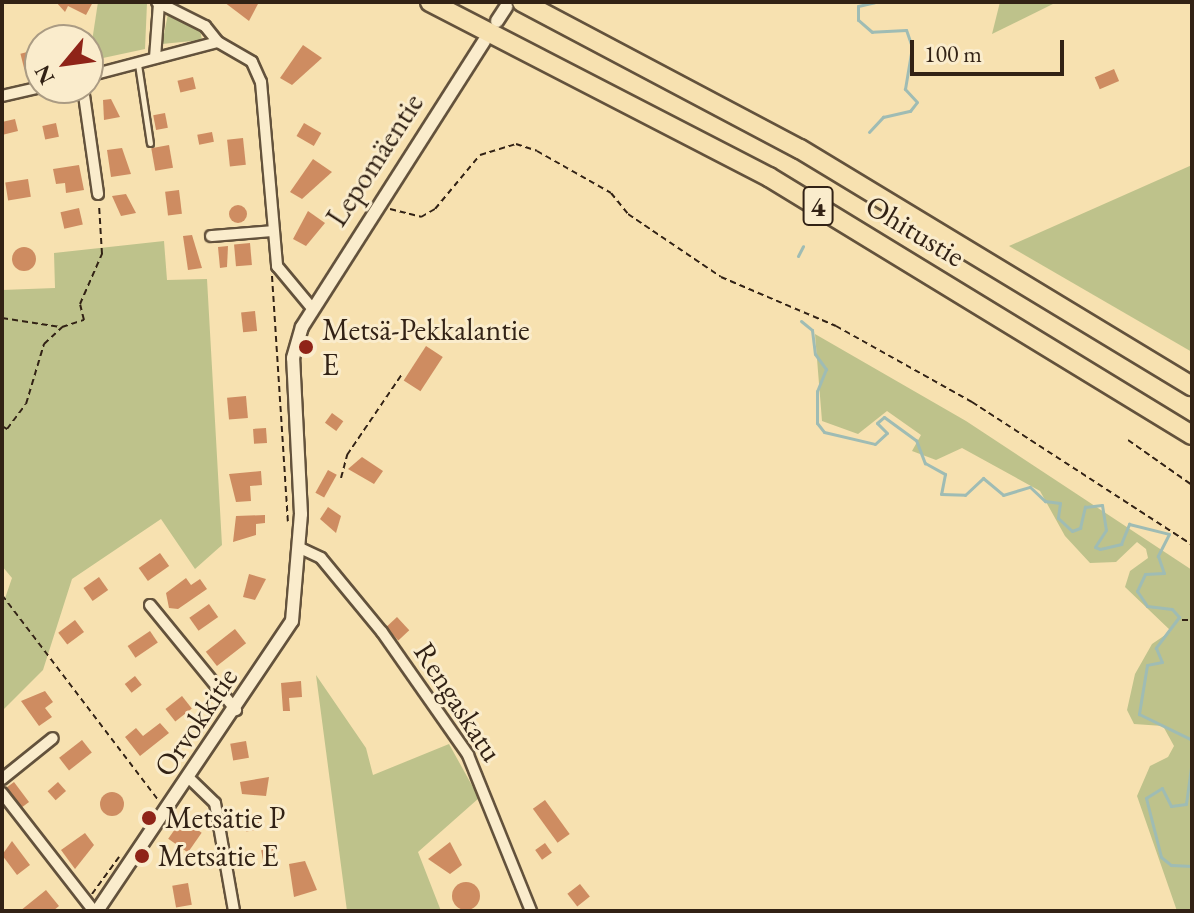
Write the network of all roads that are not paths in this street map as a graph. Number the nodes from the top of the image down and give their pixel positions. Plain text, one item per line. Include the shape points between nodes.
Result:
1 (158, 2) edge
2 (430, 2) edge
3 (514, 5) edge
4 (497, 21) dead end
5 (484, 41) dead end
6 (218, 42) junction
7 (155, 58) junction
8 (138, 63) junction
9 (104, 72) edge
10 (24, 91) edge
11 (2, 96) edge
12 (85, 104) edge
13 (150, 143) dead end
14 (98, 194) road end
15 (273, 231) junction
16 (211, 236) dead end
17 (311, 307) junction
18 (1192, 386) edge
19 (1192, 435) edge
20 (300, 548) junction
21 (150, 605) dead end
22 (236, 710) junction
23 (53, 738) dead end
24 (189, 778) junction
25 (2, 779) edge
26 (2, 793) edge
27 (92, 909) edge
28 (234, 911) edge
29 (531, 911) edge

1 - 6 street via 205,26
1 - 7 street
2 - 19 highway, Ohitustie / 4 via 769,177
3 - 4 street
3 - 18 highway, Ohitustie / 4 via 800,149
5 - 17 street, Lepomäentie
6 - 7 street
6 - 15 street via 252,62 261,82
7 - 8 street
8 - 9 street
8 - 13 lane
10 - 11 street
12 - 14 street
15 - 16 street
15 - 17 street via 277,266
17 - 20 street, Lepomäentie via 293,358
20 - 22 street, Orvokkitie via 292,621
20 - 29 street, Rengaskatu via 321,558 382,632 468,755
21 - 22 street
22 - 24 street, Orvokkitie
23 - 25 street
24 - 27 street, Orvokkitie
24 - 28 street via 215,803
26 - 27 street

